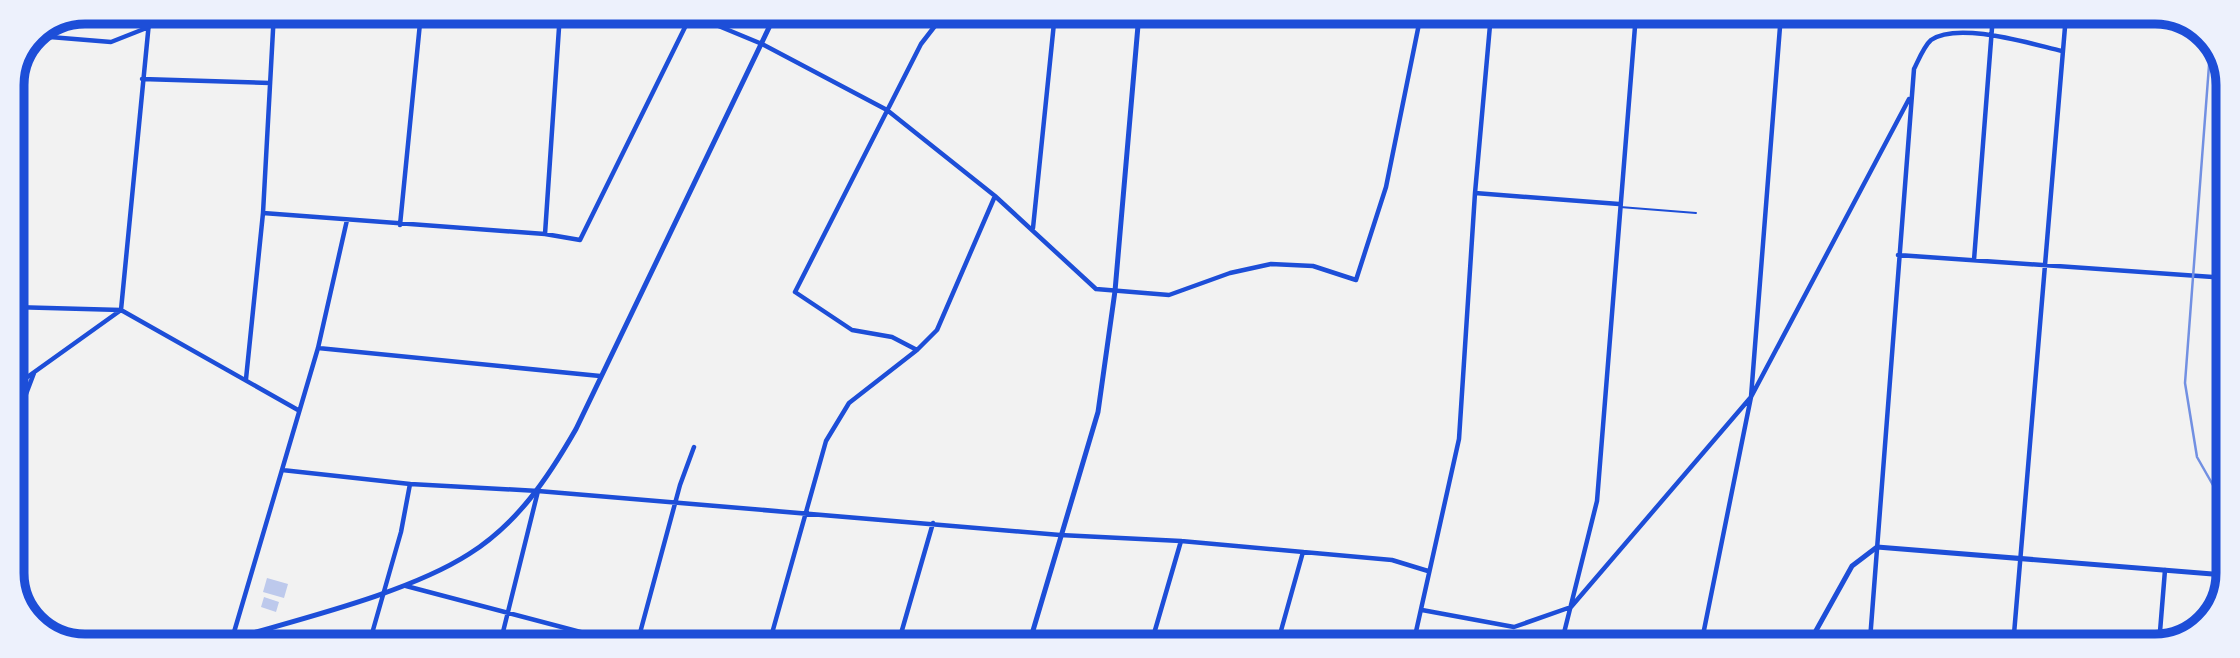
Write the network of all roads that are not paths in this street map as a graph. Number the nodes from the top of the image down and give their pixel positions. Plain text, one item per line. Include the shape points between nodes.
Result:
1 (149, 24) edge
2 (273, 24) edge
3 (420, 24) edge
4 (558, 24) edge
5 (687, 24) edge
6 (715, 24) edge
7 (771, 24) edge
8 (936, 24) edge
9 (1054, 24) edge
10 (1138, 24) edge
11 (1419, 24) edge
12 (1490, 24) edge
13 (1635, 24) edge
14 (1780, 24) edge
15 (1993, 24) edge
16 (2065, 24) edge
17 (149, 27) junction
18 (1992, 36) junction
19 (48, 38) edge
20 (762, 44) junction
21 (2062, 51) junction
22 (142, 79) junction
23 (270, 83) junction
24 (1909, 99) junction
25 (887, 110) junction
26 (1475, 193) junction
27 (995, 196) junction
28 (1619, 205) junction
29 (263, 213) junction
30 (1696, 213) dead end
31 (347, 220) junction
32 (400, 225) junction
33 (1032, 229) junction
34 (545, 234) junction
35 (1898, 255) junction
36 (1974, 260) junction
37 (2045, 267) junction
38 (2215, 277) edge
39 (1115, 292) junction
40 (24, 308) edge
41 (121, 310) junction
42 (318, 348) junction
43 (917, 350) junction
44 (34, 372) junction
45 (600, 376) junction
46 (25, 379) edge
47 (246, 379) junction
48 (25, 397) edge
49 (1751, 397) junction
50 (298, 410) junction
51 (694, 447) dead end
52 (282, 470) junction
53 (410, 484) junction
54 (538, 491) junction
55 (677, 505) junction
56 (807, 514) junction
57 (933, 523) junction
58 (1060, 535) junction
59 (1181, 541) junction
60 (1877, 547) junction
61 (1303, 552) junction
62 (2020, 558) junction
63 (2165, 570) junction
64 (1428, 571) junction
65 (2216, 574) edge
66 (402, 584) junction
67 (384, 592) junction
68 (1571, 607) junction
69 (1422, 610) junction
70 (508, 611) junction
71 (2160, 633) edge
72 (233, 634) edge
73 (253, 634) edge
74 (372, 634) edge
75 (502, 634) edge
76 (590, 634) edge
77 (639, 634) edge
78 (772, 634) edge
79 (901, 634) edge
80 (1032, 634) edge
81 (1154, 634) edge
82 (1280, 634) edge
83 (1416, 634) edge
84 (1564, 634) edge
85 (1703, 634) edge
86 (1814, 634) edge
87 (1870, 634) edge
88 (2014, 634) edge

1 - 17 street
2 - 23 street
3 - 32 street
4 - 34 street
5 - 34 street via 580,240
6 - 20 street
7 - 20 street
8 - 25 street
9 - 33 street
10 - 39 street
11 - 39 street via 1386,187 1356,280 1313,266 1270,264 1169,295
12 - 26 street
13 - 28 street
14 - 49 street
15 - 18 street
16 - 21 street
17 - 19 street via 111,42
17 - 22 street
18 - 21 street
18 - 24 street via 1949,33 1930,41 1914,69
18 - 36 street
20 - 25 street
20 - 45 street
21 - 37 street
22 - 23 street
22 - 41 street
23 - 29 street
24 - 35 street
24 - 49 street
25 - 27 street
25 - 43 street via 794,292 852,330 892,337
26 - 28 street
26 - 64 street via 1459,439
27 - 33 street
27 - 43 street via 937,330
28 - 30 lane
28 - 68 street via 1597,501
29 - 31 street
29 - 47 street
31 - 32 street
31 - 42 street
32 - 34 street
33 - 39 street via 1096,289
35 - 36 street
35 - 60 street
36 - 37 street
37 - 38 street
37 - 62 street
39 - 58 street via 1098,412
40 - 41 street
41 - 44 street
41 - 47 street
42 - 45 street
42 - 50 street
43 - 56 street via 849,403 826,441
44 - 46 street
44 - 48 street
45 - 54 street via 576,429
47 - 50 street
49 - 68 street
49 - 85 street
50 - 52 street
51 - 55 street
52 - 53 street
52 - 72 street
53 - 54 street
53 - 67 street
54 - 55 street
54 - 66 street via 470,554
54 - 70 street
55 - 56 street
55 - 77 street
56 - 57 street
56 - 78 street
57 - 58 street
57 - 79 street
58 - 59 street
58 - 80 street
59 - 61 street
59 - 81 street
60 - 62 street
60 - 86 street via 1852,566
60 - 87 street
61 - 64 street via 1392,561
61 - 82 street
62 - 63 street
62 - 88 street
63 - 65 street
63 - 71 street
64 - 69 street
66 - 67 street
66 - 70 street
67 - 73 street
67 - 74 street
68 - 69 street via 1514,627
68 - 84 street
69 - 83 street
70 - 75 street
70 - 76 street

